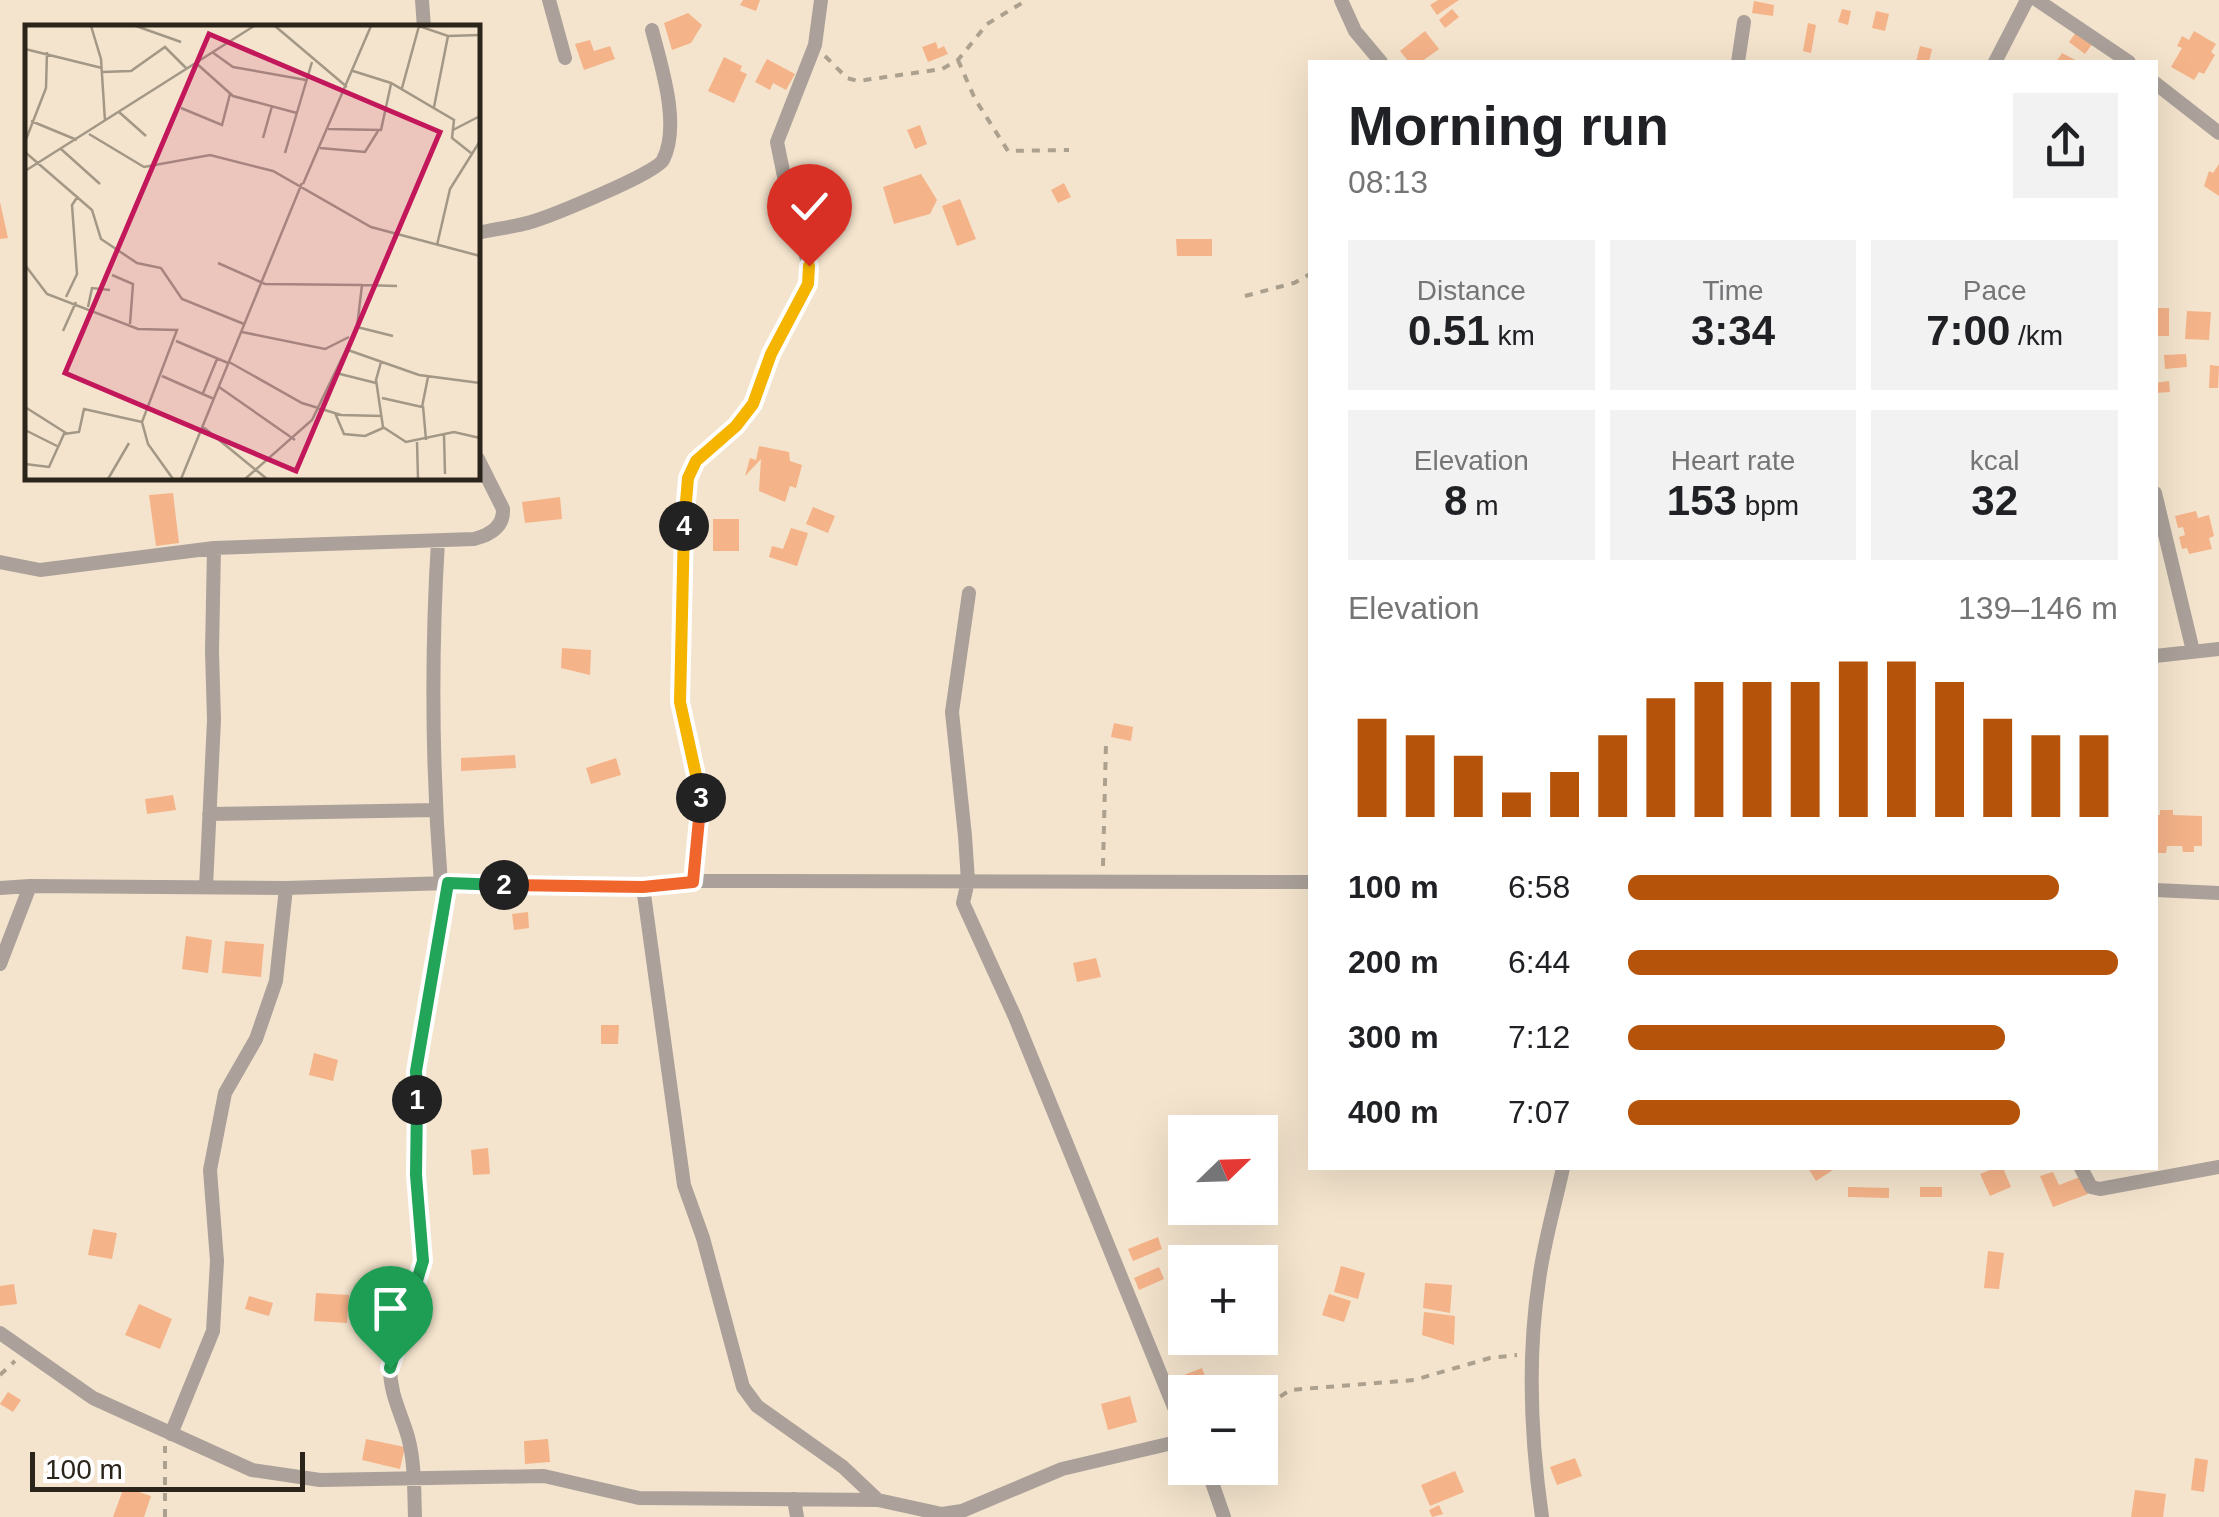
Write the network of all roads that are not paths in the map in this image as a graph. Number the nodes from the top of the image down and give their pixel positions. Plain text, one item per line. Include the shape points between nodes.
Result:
1 (422, 0) edge
2 (549, 0) edge
3 (821, 0) edge
4 (1341, 0) edge
5 (2027, 0) edge
6 (2037, 0) edge
7 (1744, 22) dead end
8 (424, 25) edge
9 (652, 30) dead end
10 (565, 58) dead end
11 (1380, 60) edge
12 (1738, 60) edge
13 (1996, 60) edge
14 (2125, 60) edge
15 (2158, 85) edge
16 (2219, 133) edge
17 (480, 233) edge
18 (480, 463) edge
19 (2158, 505) edge
20 (438, 541) junction
21 (214, 548) junction
22 (0, 562) edge
23 (969, 593) dead end
24 (2219, 649) edge
25 (2193, 651) junction
26 (2158, 656) edge
27 (435, 810) junction
28 (210, 814) junction
29 (693, 882) junction
30 (968, 882) junction
31 (1308, 882) edge
32 (445, 884) junction
33 (30, 886) junction
34 (206, 887) junction
35 (643, 887) junction
36 (0, 888) edge
37 (286, 888) junction
38 (2158, 890) edge
39 (2219, 892) edge
40 (0, 964) edge
41 (2219, 1167) edge
42 (1562, 1170) edge
43 (2081, 1170) edge
44 (0, 1334) edge
45 (1168, 1399) edge
46 (168, 1432) junction
47 (1168, 1441) edge
48 (414, 1479) junction
49 (1213, 1485) edge
50 (638, 1498) junction
51 (794, 1498) junction
52 (878, 1500) junction
53 (941, 1516) edge
54 (415, 1517) edge
55 (640, 1517) edge
56 (798, 1517) edge
57 (1224, 1517) edge
58 (1542, 1517) edge

1 - 8 street
2 - 10 street
3 - 29 street via 815,45 777,142 808,284 753,404 696,461 688,478 680,702 702,802
4 - 11 street via 1355,31
5 - 13 street
6 - 14 street
7 - 12 street
9 - 17 street via 669,110 662,163 532,221
15 - 16 street
18 - 20 street via 502,509 500,524 486,536
19 - 25 street
20 - 21 street
20 - 27 street
21 - 22 street via 40,570
21 - 28 street
23 - 30 street via 952,712
24 - 25 street
25 - 26 street
27 - 28 street
27 - 32 street
28 - 34 street
29 - 30 street
29 - 35 street
30 - 31 street
30 - 45 street via 964,903
32 - 35 street
32 - 37 street
32 - 48 street via 416,1071 423,1261 390,1368
33 - 34 street
33 - 36 street
33 - 40 street
34 - 37 street
35 - 52 street via 684,1185 743,1387 757,1406
37 - 46 street via 276,981 256,1039 225,1092 210,1170 218,1261 212,1331
38 - 39 street
41 - 43 street via 2100,1189
42 - 58 street via 1532,1354
44 - 46 street via 93,1398
46 - 48 street via 252,1470 320,1480
47 - 53 street via 1062,1469
48 - 50 street via 544,1476
48 - 54 street
49 - 57 street
50 - 51 street
50 - 55 street
51 - 52 street
51 - 56 street
52 - 53 street

